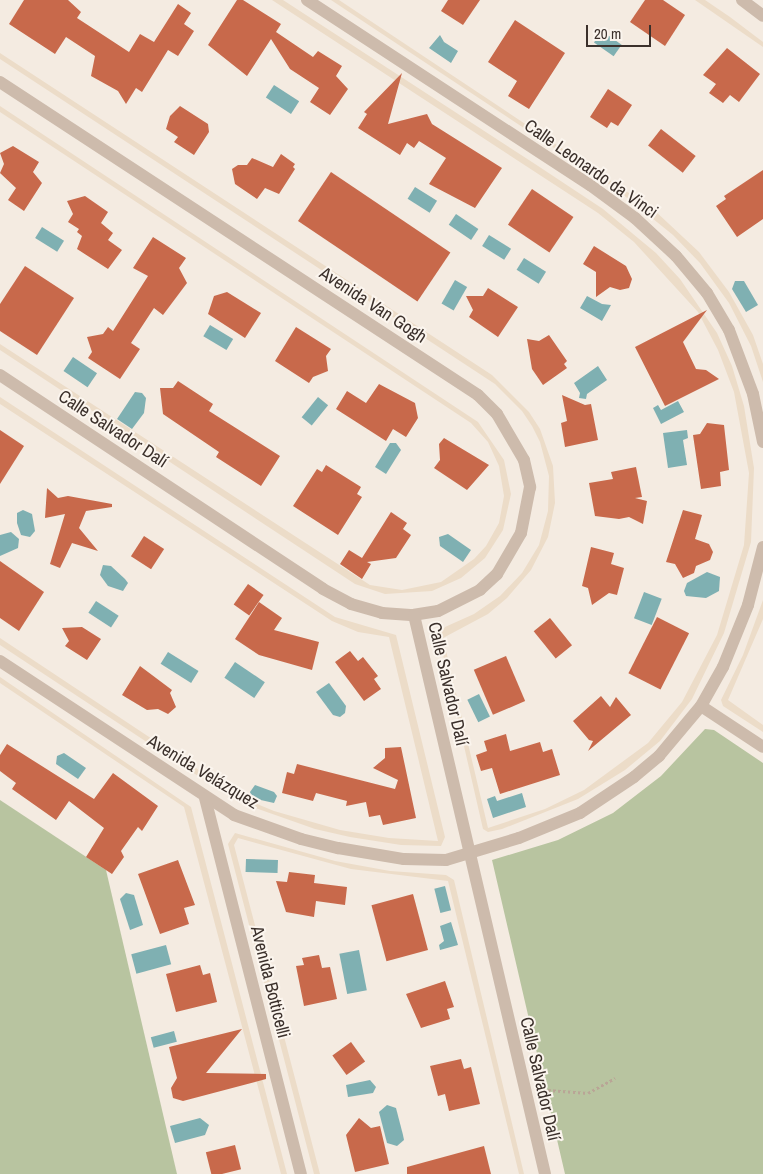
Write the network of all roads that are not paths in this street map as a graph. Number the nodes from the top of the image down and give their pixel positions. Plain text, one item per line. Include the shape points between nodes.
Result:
1 (308, 0) edge
2 (742, 0) edge
3 (763, 16) edge
4 (0, 82) edge
5 (0, 375) edge
6 (763, 442) edge
7 (763, 547) edge
8 (414, 615) junction
9 (0, 661) edge
10 (701, 706) junction
11 (763, 747) edge
12 (205, 798) junction
13 (469, 852) junction
14 (301, 1174) edge
15 (545, 1174) edge

1 - 6 street, Calle Leonardo da Vinci via 590,185 635,218 676,256 707,293 729,330 753,394
2 - 3 street
4 - 8 street, Avenida Van Gogh via 471,390 497,414 524,460 530,487 521,533 497,574 480,590 438,611
5 - 8 street, Calle Salvador Dalí via 323,589 351,604 382,613
7 - 10 street via 737,638
8 - 13 street, Calle Salvador Dalí
9 - 12 street, Avenida Velázquez
10 - 11 street
10 - 13 street via 659,756 608,796 550,827
12 - 13 street, Avenida Velázquez via 263,827 338,848 404,859 437,860
12 - 14 street, Avenida Botticelli
13 - 15 street, Calle Salvador Dalí

